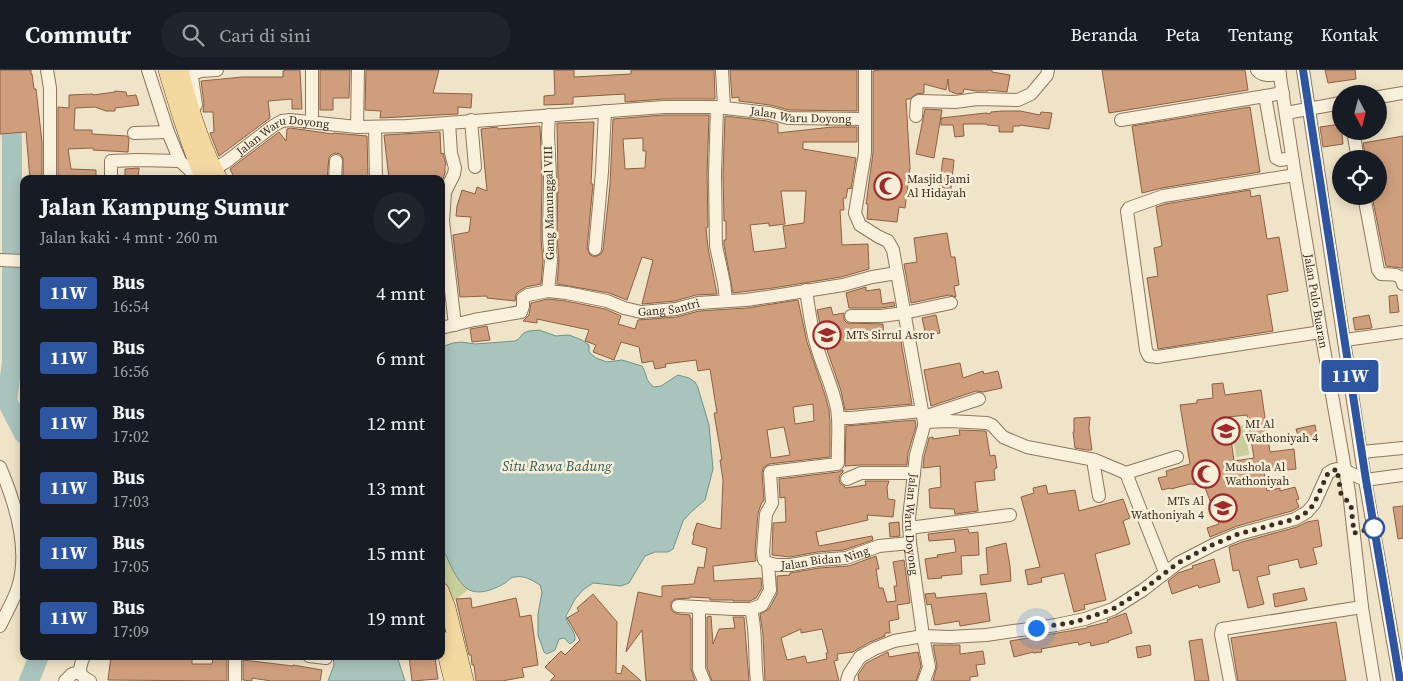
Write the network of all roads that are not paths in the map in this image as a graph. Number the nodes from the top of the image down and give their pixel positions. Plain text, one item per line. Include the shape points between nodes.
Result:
1 (46, 70) edge
2 (148, 70) edge
3 (166, 70) edge
4 (217, 70) edge
5 (312, 70) edge
6 (358, 70) edge
7 (722, 70) edge
8 (864, 70) edge
9 (1048, 70) edge
10 (1257, 70) edge
11 (1303, 70) edge
12 (188, 71) edge
13 (1280, 72) edge
14 (1283, 93) junction
15 (1403, 93) edge
16 (1265, 96) junction
17 (1388, 96) edge
18 (1332, 105) edge
19 (720, 107) junction
20 (1309, 109) junction
21 (605, 110) junction
22 (1286, 113) junction
23 (549, 115) junction
24 (916, 116) dead end
25 (865, 119) junction
26 (472, 120) junction
27 (1121, 120) dead end
28 (312, 122) junction
29 (449, 123) junction
30 (357, 127) junction
31 (375, 127) junction
32 (168, 132) junction
33 (134, 133) dead end
34 (1292, 158) junction
35 (180, 161) junction
36 (336, 161) dead end
37 (475, 167) dead end
38 (50, 175) edge
39 (112, 175) edge
40 (207, 175) edge
41 (208, 175) edge
42 (209, 175) edge
43 (210, 175) edge
44 (335, 175) edge
45 (376, 175) edge
46 (1295, 175) junction
47 (445, 192) edge
48 (1366, 205) edge
49 (445, 245) edge
50 (595, 249) dead end
51 (0, 260) edge
52 (20, 262) edge
53 (897, 273) junction
54 (1403, 284) edge
55 (806, 290) junction
56 (548, 291) junction
57 (726, 300) junction
58 (951, 303) dead end
59 (904, 313) junction
60 (851, 316) dead end
61 (455, 325) junction
62 (445, 327) edge
63 (1320, 332) junction
64 (1403, 332) edge
65 (1345, 340) junction
66 (979, 399) dead end
67 (923, 417) junction
68 (839, 418) junction
69 (1403, 448) edge
70 (1362, 452) junction
71 (1177, 457) dead end
72 (1093, 460) junction
73 (0, 467) edge
74 (1341, 470) junction
75 (914, 473) junction
76 (1126, 473) junction
77 (1403, 475) edge
78 (847, 479) dead end
79 (1366, 480) junction
80 (1098, 496) dead end
81 (1010, 515) dead end
82 (909, 528) junction
83 (20, 537) edge
84 (910, 543) junction
85 (768, 563) junction
86 (1165, 572) junction
87 (20, 578) edge
88 (445, 600) edge
89 (678, 606) dead end
90 (699, 607) junction
91 (1362, 607) junction
92 (751, 609) junction
93 (0, 626) edge
94 (923, 636) junction
95 (445, 654) edge
96 (83, 660) edge
97 (236, 660) edge
98 (84, 676) edge
99 (65, 681) edge
100 (236, 681) edge
101 (452, 681) edge
102 (466, 681) edge
103 (704, 681) edge
104 (757, 681) edge
105 (847, 681) edge
106 (924, 681) edge
107 (1230, 681) edge
108 (1374, 681) edge
109 (1400, 681) edge

1 - 38 street via 50,88
2 - 32 street
3 - 41 main road via 195,162
4 - 12 street
5 - 28 street
6 - 30 street
7 - 19 street
8 - 25 street
9 - 24 street via 1032,94 1018,100 919,101
10 - 13 street via 1266,75
11 - 20 street, Jalan Pulo Buaran
12 - 42 main road via 188,96
13 - 14 street, Jalan Pulo Buaran
14 - 16 street
14 - 22 street, Jalan Pulo Buaran
15 - 17 street
16 - 27 street
16 - 34 street via 1276,158
18 - 20 street
19 - 21 street, Jalan Waru Doyong
19 - 25 street, Jalan Waru Doyong via 788,118
19 - 57 street via 715,174 716,246
20 - 22 street
20 - 65 street, Jalan Pulo Buaran
21 - 23 street, Jalan Waru Doyong
21 - 50 street
22 - 34 street, Jalan Pulo Buaran
23 - 26 street, Jalan Waru Doyong
23 - 56 street, Gang Manunggal VIII via 551,261
25 - 53 street, Jalan Waru Doyong via 864,164 854,213 860,225 888,241
26 - 29 street, Jalan Waru Doyong
26 - 37 street
28 - 30 street, Jalan Waru Doyong
28 - 43 street, Jalan Waru Doyong via 282,122
29 - 31 street, Jalan Waru Doyong
29 - 47 street via 455,168
30 - 31 street, Jalan Waru Doyong
31 - 45 street
32 - 33 street
32 - 35 street
34 - 46 street, Jalan Pulo Buaran
35 - 39 street via 111,161
35 - 40 street
36 - 44 street
46 - 63 street, Jalan Pulo Buaran
46 - 63 street via 1163,196 1127,210 1146,350 1149,356 1157,357
48 - 54 street via 1378,270 1381,274 1399,275
49 - 61 street
51 - 52 street
53 - 55 street, Gang Santri
53 - 59 street, Jalan Waru Doyong
55 - 57 street, Gang Santri
55 - 68 street via 816,345
56 - 57 street, Gang Santri via 584,295 641,312
56 - 61 street, Gang Santri via 523,298 521,312
58 - 59 street
59 - 60 street
59 - 67 street, Jalan Waru Doyong
61 - 62 street
63 - 74 street, Jalan Pulo Buaran via 1340,436
64 - 65 street
65 - 70 street, Jalan Pulo Buaran
66 - 67 street
67 - 68 street
67 - 72 street via 987,422 1003,437 1027,447
67 - 75 street, Jalan Waru Doyong
68 - 85 street, Jalan Bidan Ning via 837,464 770,472 772,503 766,514 763,552
69 - 70 street
70 - 79 street, Jalan Pulo Buaran
71 - 76 street
72 - 76 street
72 - 80 street
73 - 83 street via 10,490
74 - 79 street
74 - 86 street via 1328,473 1314,504 1295,519 1238,534
74 - 91 street, Jalan Pulo Buaran via 1351,505
75 - 78 street via 861,473
75 - 82 street, Jalan Waru Doyong
76 - 86 street
77 - 79 street
79 - 109 street, Jalan Pulo Buaran
81 - 82 street
82 - 84 street, Jalan Waru Doyong
84 - 85 street, Jalan Bidan Ning via 879,546 846,558 776,566
84 - 94 street, Jalan Waru Doyong
85 - 92 street via 770,590 762,604
86 - 94 street via 1119,606 1080,620 986,634
87 - 93 street
88 - 102 main road
89 - 90 street
90 - 92 street
90 - 103 street via 699,669
91 - 107 street via 1222,629
91 - 108 street, Jalan Pulo Buaran
92 - 104 street
94 - 105 street via 894,641 860,657
94 - 106 street, Jalan Waru Doyong via 929,667
95 - 101 main road
96 - 98 street via 80,667
97 - 100 street
98 - 99 street via 72,674

